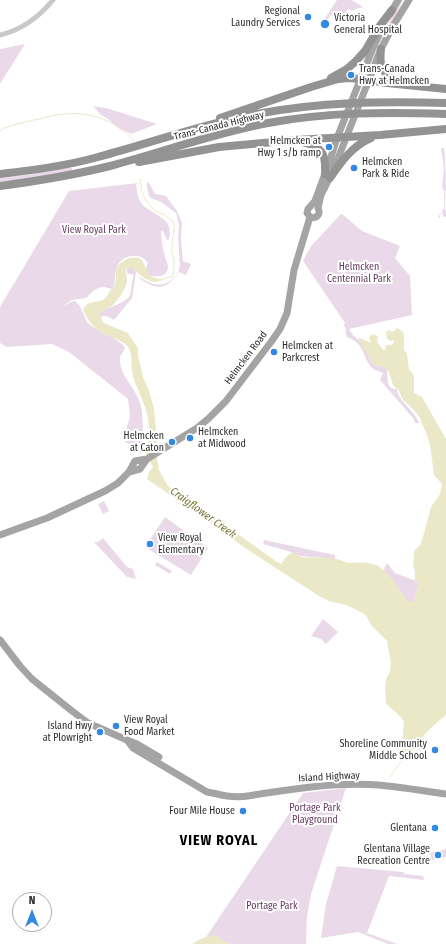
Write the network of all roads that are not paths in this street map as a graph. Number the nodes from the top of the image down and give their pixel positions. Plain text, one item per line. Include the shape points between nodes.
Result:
1 (53, 0) edge
2 (398, 0) edge
3 (409, 0) edge
4 (392, 10) junction
5 (0, 35) edge
6 (381, 49) junction
7 (360, 79) junction
8 (368, 81) junction
9 (424, 86) junction
10 (311, 87) junction
11 (446, 89) edge
12 (446, 103) edge
13 (446, 114) edge
14 (446, 129) edge
15 (380, 135) junction
16 (336, 138) junction
17 (346, 138) junction
18 (296, 140) junction
19 (147, 143) junction
20 (111, 165) junction
21 (0, 174) edge
22 (327, 176) junction
23 (0, 186) edge
24 (310, 206) junction
25 (318, 208) junction
26 (312, 217) junction
27 (0, 536) edge
28 (0, 640) edge
29 (446, 794) edge

1 - 5 street via 26,25
2 - 4 main road
3 - 6 main road
4 - 7 main road
4 - 10 highway via 356,61 342,72
6 - 8 main road
6 - 9 highway via 381,63 386,75 395,80
7 - 8 highway
7 - 10 highway via 338,79
7 - 16 main road
8 - 9 highway
8 - 17 main road
9 - 11 highway
10 - 19 highway
12 - 19 highway, Trans-Canada Highway via 360,102 288,109 230,120
13 - 20 highway, Trans-Canada Highway via 361,113 313,116 232,131
14 - 15 highway
15 - 17 highway
15 - 22 highway via 357,146
16 - 17 highway
16 - 18 highway
16 - 22 main road
17 - 22 main road
18 - 20 highway via 219,147
18 - 22 highway via 318,148 325,159
19 - 21 highway, Trans-Canada Highway via 97,158
20 - 23 highway, Trans-Canada Highway via 63,177
22 - 24 main road
22 - 25 main road
24 - 25 main road
24 - 26 main road via 307,213
25 - 26 main road via 318,216
26 - 27 main road, Helmcken Road via 294,270 287,313 280,329 218,410 197,428 128,472 118,483 105,491
28 - 29 main road, Island Highway via 32,678 88,723 127,740 134,748 207,792 238,797 313,786 378,785

